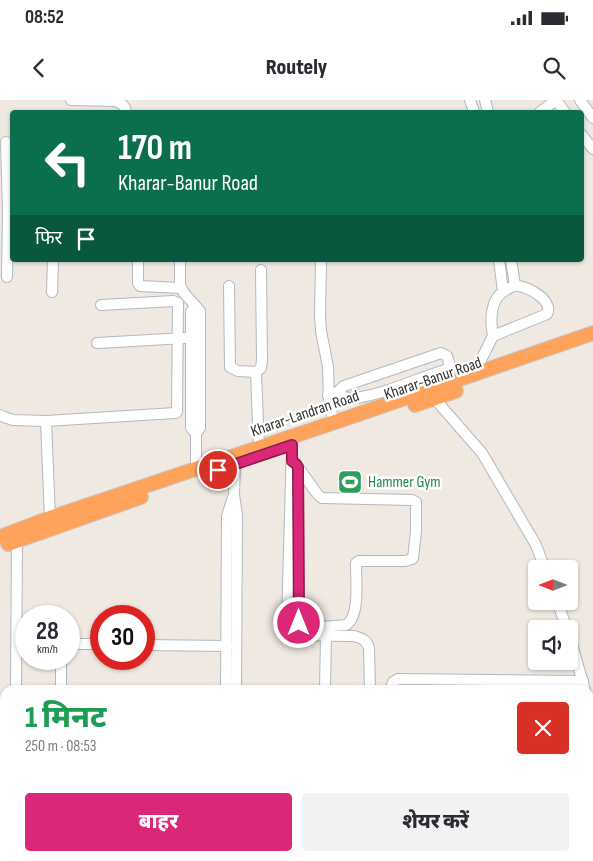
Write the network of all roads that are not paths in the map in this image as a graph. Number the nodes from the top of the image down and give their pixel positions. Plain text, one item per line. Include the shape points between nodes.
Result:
1 (71, 100) edge
2 (556, 100) edge
3 (580, 100) edge
4 (125, 110) edge
5 (543, 110) edge
6 (593, 118) edge
7 (584, 138) edge
8 (6, 142) edge
9 (593, 149) edge
10 (4, 212) edge
11 (53, 262) edge
12 (138, 262) edge
13 (180, 262) edge
14 (321, 262) edge
15 (499, 262) edge
16 (511, 262) edge
17 (261, 270) dead end
18 (7, 277) dead end
19 (515, 285) junction
20 (229, 286) dead end
21 (181, 288) junction
22 (503, 291) junction
23 (52, 292) dead end
24 (101, 305) dead end
25 (195, 306) junction
26 (593, 333) edge
27 (493, 336) junction
28 (191, 338) junction
29 (179, 339) junction
30 (593, 342) edge
31 (97, 343) dead end
32 (256, 372) junction
33 (474, 374) junction
34 (332, 394) junction
35 (432, 394) junction
36 (195, 412) junction
37 (177, 413) junction
38 (1, 417) edge
39 (46, 420) junction
40 (334, 423) junction
41 (292, 445) junction
42 (247, 456) junction
43 (295, 464) junction
44 (196, 469) junction
45 (234, 495) junction
46 (50, 518) junction
47 (17, 536) junction
48 (0, 537) edge
49 (0, 546) edge
50 (542, 560) edge
51 (326, 635) junction
52 (155, 645) edge
53 (227, 646) junction
54 (578, 665) edge
55 (61, 670) edge
56 (16, 685) edge
57 (61, 685) edge
58 (226, 685) edge
59 (236, 685) edge
60 (325, 685) edge
61 (370, 685) edge
62 (392, 685) edge
63 (557, 685) edge
64 (584, 685) edge

1 - 4 street via 115,101
2 - 5 street
3 - 6 street
7 - 9 street
8 - 10 street
10 - 18 street
11 - 23 street
12 - 21 street via 140,286
13 - 21 street
14 - 34 street via 320,323
15 - 22 street
16 - 19 street
17 - 32 street via 262,360 261,368
19 - 22 street
19 - 27 street via 541,296 549,312
20 - 32 street via 230,366 238,371
21 - 25 street
22 - 27 street via 491,314
24 - 29 street via 176,301 179,305
25 - 28 street via 191,312
25 - 36 street via 200,311
26 - 33 highway, Kharar-Landran Road
27 - 33 street
28 - 29 street
28 - 36 street
29 - 31 street
29 - 37 street
30 - 35 highway, Kharar-Banur Road
32 - 42 street
33 - 35 highway, Kharar-Landran Road
34 - 34 street via 344,386 441,353 449,362 450,366 445,370 370,395 345,398
34 - 40 street via 330,411
35 - 40 highway, Kharar-Landran Road
35 - 41 highway, Kharar-Banur Road
35 - 50 street via 482,454
36 - 37 street
36 - 44 street via 200,428 196,433
37 - 39 street
38 - 39 street via 19,421
39 - 46 street
40 - 42 highway, Kharar-Landran Road
41 - 42 highway, Kharar-Banur Road
41 - 43 street
42 - 44 highway, Kharar-Landran Road
42 - 45 street
42 - 47 highway, Kharar-Banur Road
43 - 43 street via 322,498 416,502 414,556 405,561 357,562 355,609 352,620 346,625 301,626 299,623
43 - 51 street via 288,628 302,635
44 - 46 highway, Kharar-Landran Road
45 - 53 street via 227,516
45 - 59 street via 237,514
46 - 47 highway, Kharar-Landran Road
47 - 48 highway, Kharar-Landran Road
47 - 49 highway, Kharar-Banur Road
47 - 56 street
51 - 60 street
51 - 61 street via 354,636 368,643
52 - 53 street
53 - 58 street
54 - 64 street
55 - 57 street
62 - 63 street via 398,679

